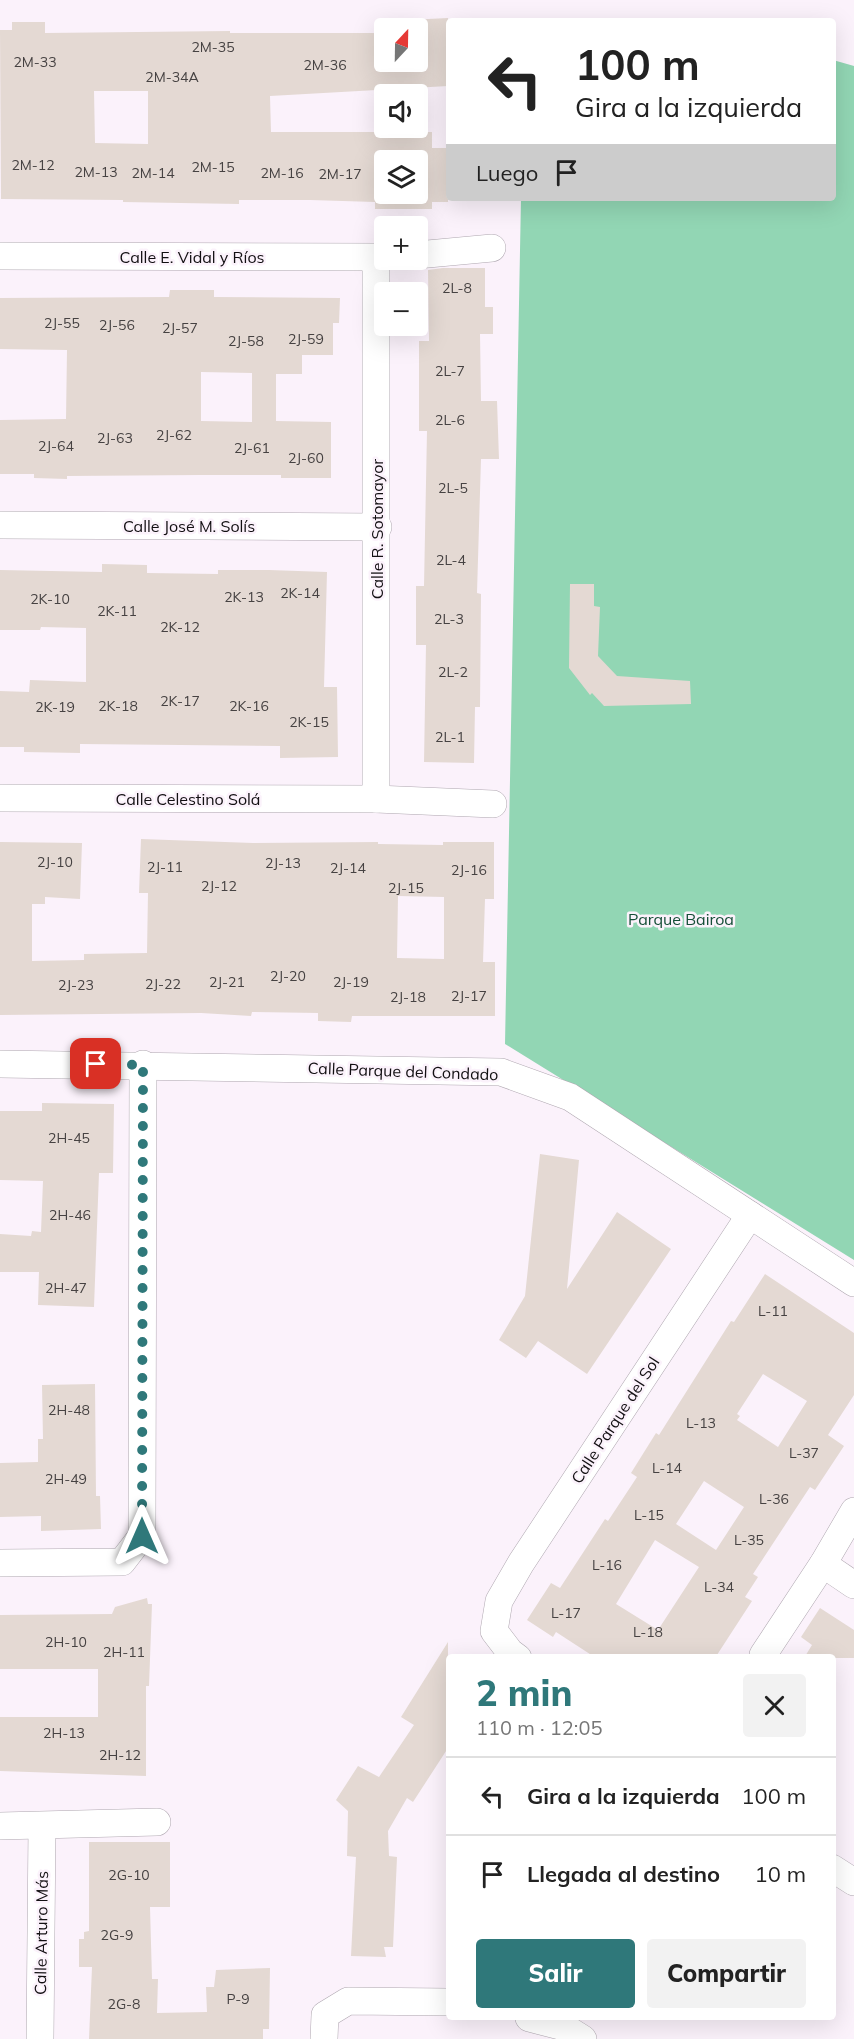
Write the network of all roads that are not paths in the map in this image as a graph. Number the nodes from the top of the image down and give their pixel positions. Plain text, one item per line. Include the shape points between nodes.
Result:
1 (492, 248) dead end
2 (428, 254) edge
3 (0, 256) edge
4 (374, 258) edge
5 (380, 270) edge
6 (0, 525) edge
7 (378, 528) junction
8 (0, 798) edge
9 (376, 799) junction
10 (493, 804) dead end
11 (0, 1064) edge
12 (143, 1065) junction
13 (750, 1215) junction
14 (854, 1283) edge
15 (854, 1511) edge
16 (0, 1563) edge
17 (823, 1564) junction
18 (854, 1584) edge
19 (513, 1654) edge
20 (765, 1654) edge
21 (157, 1822) dead end
22 (0, 1826) edge
23 (42, 1827) junction
24 (836, 1871) edge
25 (854, 1882) edge
26 (446, 2002) edge
27 (537, 2020) edge
28 (325, 2027) edge
29 (40, 2039) edge
30 (583, 2039) edge

1 - 2 street
3 - 4 street, Calle E. Vidal y Ríos
5 - 7 street, Calle R. Sotomayor
6 - 7 street, Calle José M. Solís
7 - 9 street, Calle R. Sotomayor
8 - 9 street, Calle Celestino Solá
9 - 10 street, Calle Celestino Solá
11 - 12 street, Calle Parque del Condado
12 - 13 street, Calle Parque del Condado via 501,1072 570,1097
12 - 16 street via 142,1536 122,1562
13 - 14 street, Calle Parque del Condado
13 - 19 street, Calle Parque del Sol via 499,1601 494,1631
15 - 17 street
17 - 18 street
17 - 20 street
21 - 23 street
22 - 23 street
23 - 29 street, Calle Arturo Más
24 - 25 street
26 - 28 street via 348,2001
27 - 30 street via 564,2027

